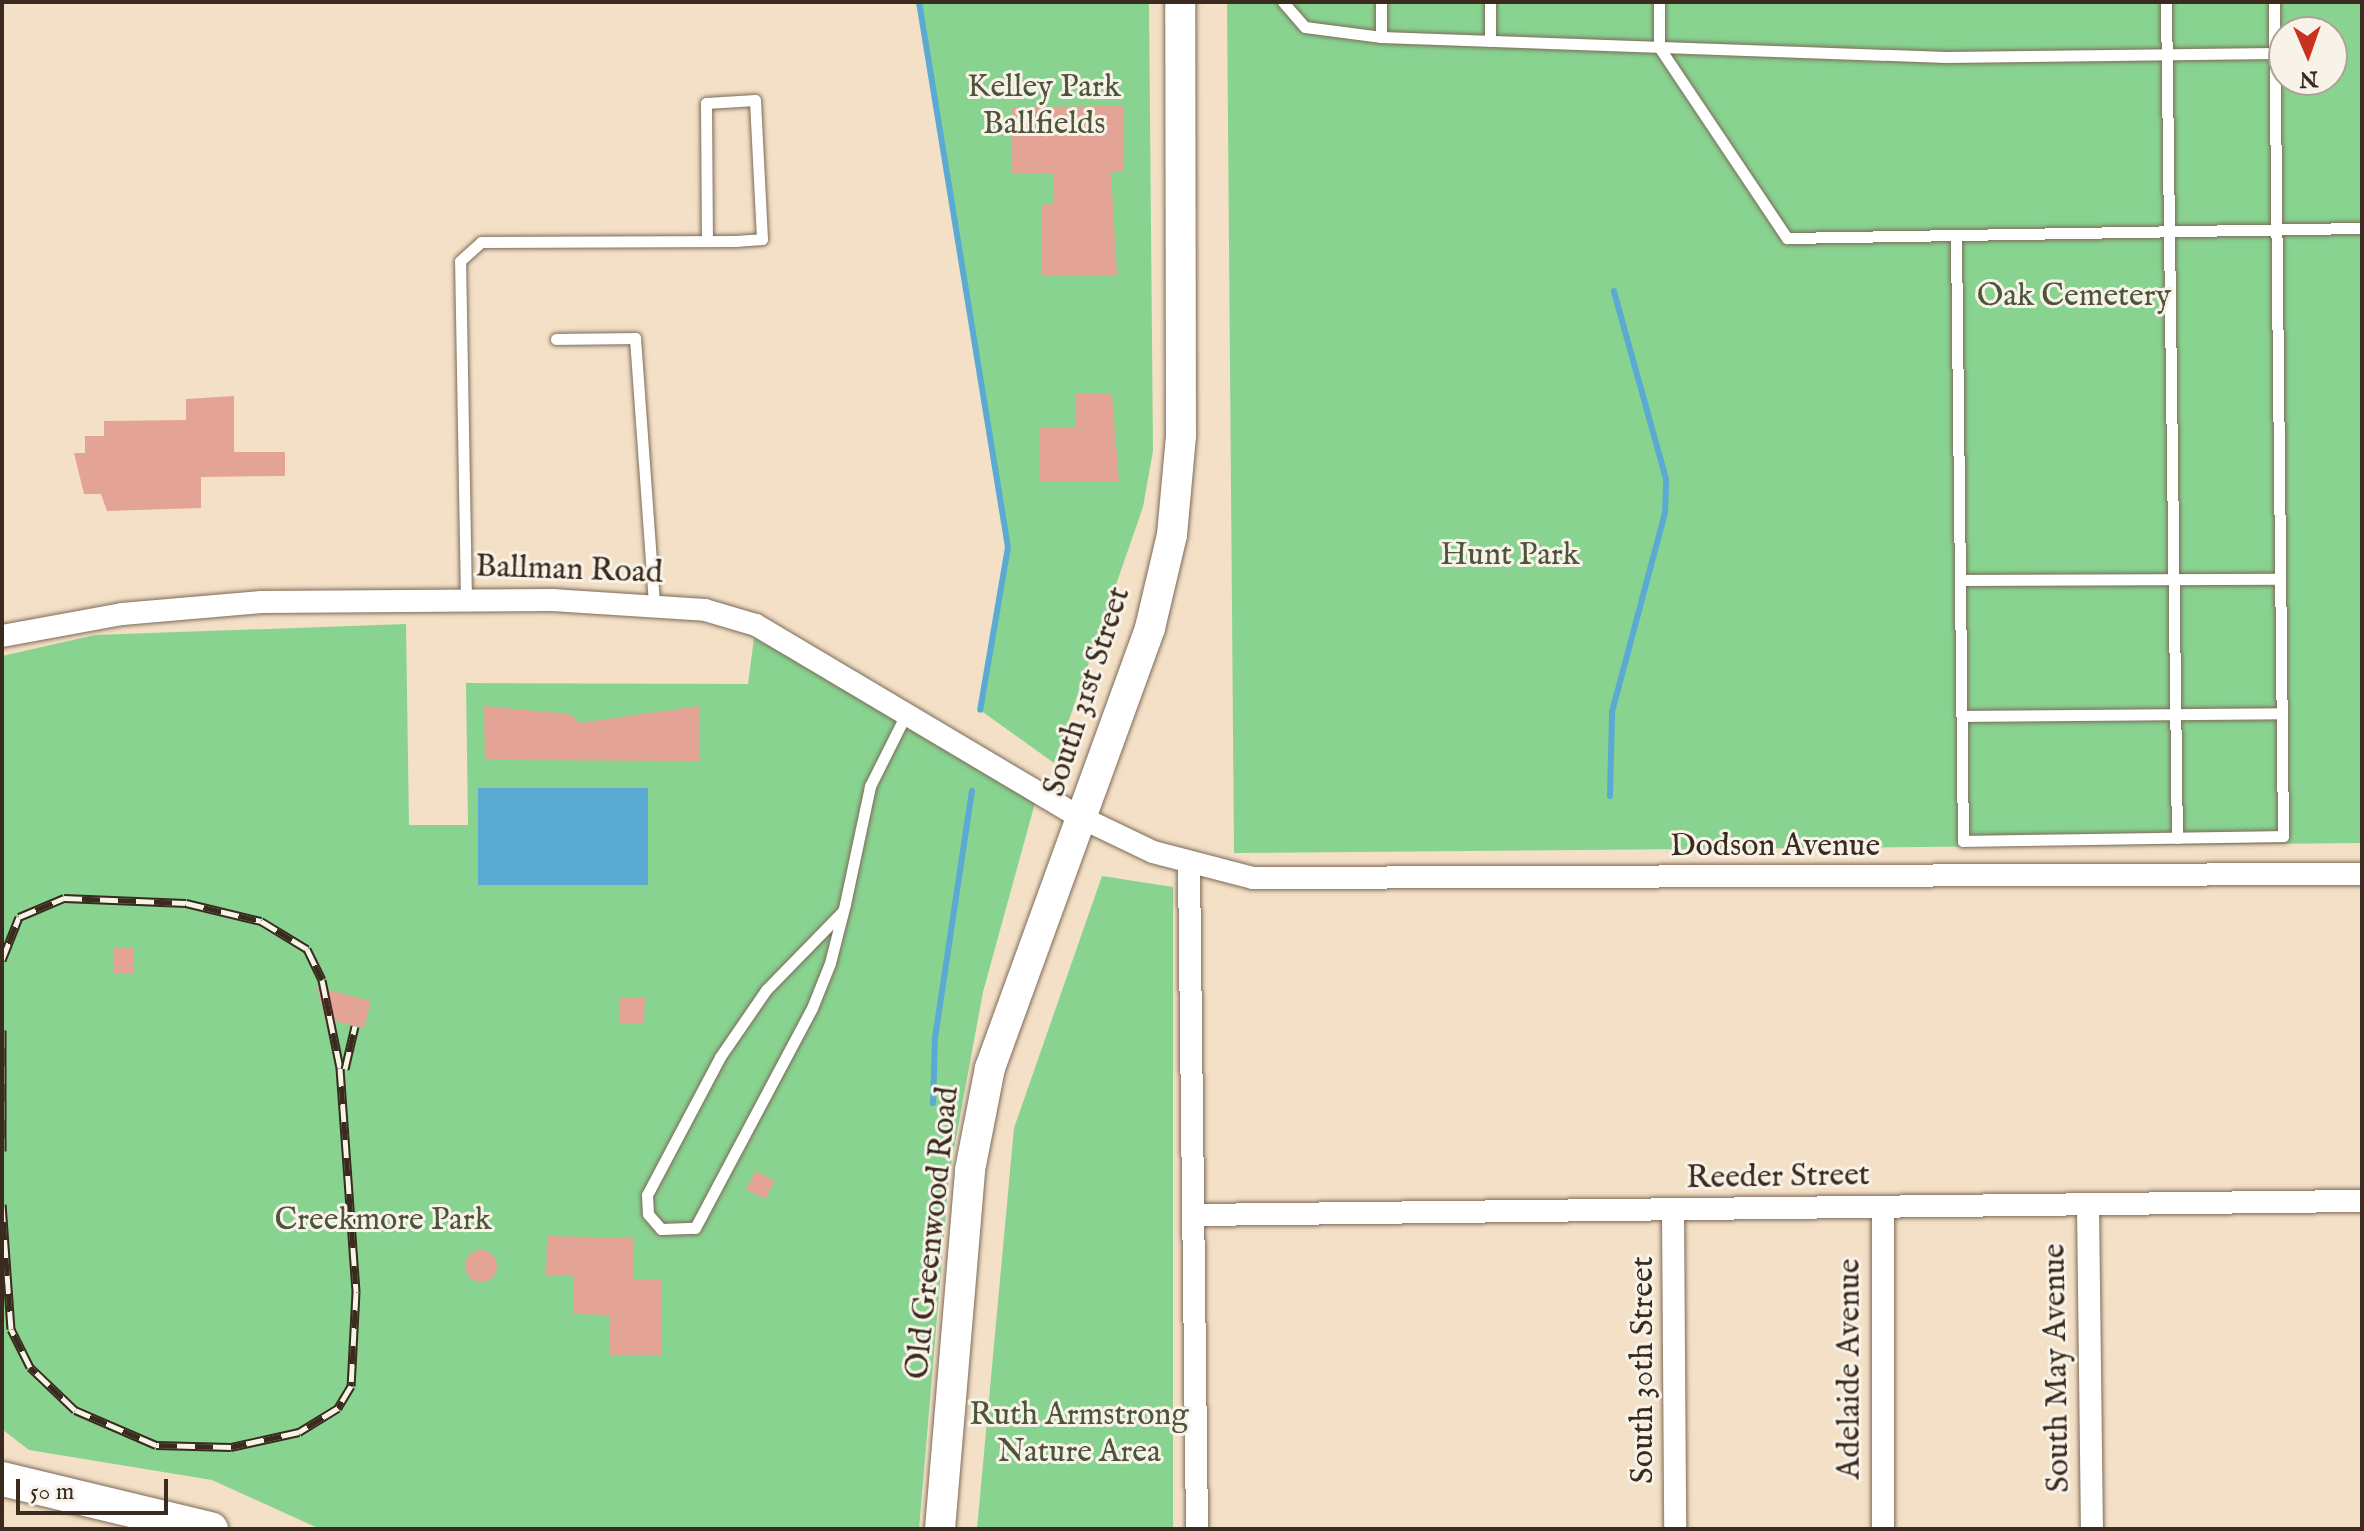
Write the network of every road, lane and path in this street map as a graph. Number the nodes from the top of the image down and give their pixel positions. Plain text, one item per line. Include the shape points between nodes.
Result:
1 (1180, 2) edge
2 (1283, 2) edge
3 (1381, 2) edge
4 (1490, 2) edge
5 (1659, 2) edge
6 (2166, 2) edge
7 (1381, 37) junction
8 (1490, 41) junction
9 (1659, 47) junction
10 (2268, 53) edge
11 (2167, 54) junction
12 (2275, 96) edge
13 (2362, 228) edge
14 (2273, 230) junction
15 (2169, 232) junction
16 (1956, 237) junction
17 (707, 241) junction
18 (556, 339) dead end
19 (2174, 579) junction
20 (2279, 579) junction
21 (1960, 580) junction
22 (466, 600) junction
23 (654, 605) junction
24 (2, 636) edge
25 (2281, 713) junction
26 (906, 714) junction
27 (2176, 714) junction
28 (1962, 716) junction
29 (1080, 817) junction
30 (2177, 838) junction
31 (1189, 865) junction
32 (2362, 874) edge
33 (843, 911) junction
34 (2362, 1201) edge
35 (2088, 1206) junction
36 (1883, 1209) junction
37 (1673, 1211) junction
38 (1195, 1215) junction
39 (2, 1479) edge
40 (211, 1529) edge
41 (940, 1529) edge
42 (1197, 1529) edge
43 (1675, 1529) edge
44 (1883, 1529) edge
45 (2092, 1529) edge

1 - 29 main road, South 31st Street via 1178,485 1156,607
2 - 7 lane via 1305,27
3 - 7 lane
4 - 8 lane
5 - 9 lane
6 - 11 lane
7 - 8 lane
8 - 9 lane
9 - 11 lane
9 - 16 lane via 1787,238
10 - 11 lane
11 - 15 lane
12 - 14 lane
13 - 14 lane
14 - 15 lane
14 - 20 lane
15 - 16 lane
15 - 19 lane
16 - 21 lane
17 - 17 lane via 762,239 755,100 706,103
17 - 22 lane via 481,242 460,261
18 - 23 lane via 635,338
19 - 20 lane
19 - 21 lane
19 - 27 lane
20 - 25 lane
21 - 28 lane
22 - 23 street, Ballman Road
22 - 24 street, Ballman Road via 188,607
23 - 26 street, Ballman Road via 735,616
25 - 27 lane
25 - 30 lane via 2283,836
26 - 29 street, Ballman Road
26 - 33 lane via 870,786
27 - 28 lane
27 - 30 lane
28 - 30 lane via 1963,841
29 - 31 street, South 31st Street
29 - 41 main road, Old Greenwood Road via 1005,1018 978,1118
31 - 32 street, Dodson Avenue via 1280,880
31 - 38 street
33 - 33 lane via 812,1008 720,1189 695,1228 661,1229 648,1214 647,1195 720,1057 766,990
34 - 35 street, Reeder Street
35 - 36 street, Reeder Street
35 - 45 street, South May Avenue
36 - 37 street, Reeder Street
36 - 44 street, Adelaide Avenue
37 - 38 street, Reeder Street
37 - 43 street, South 30th Street
38 - 42 street
39 - 40 main road

